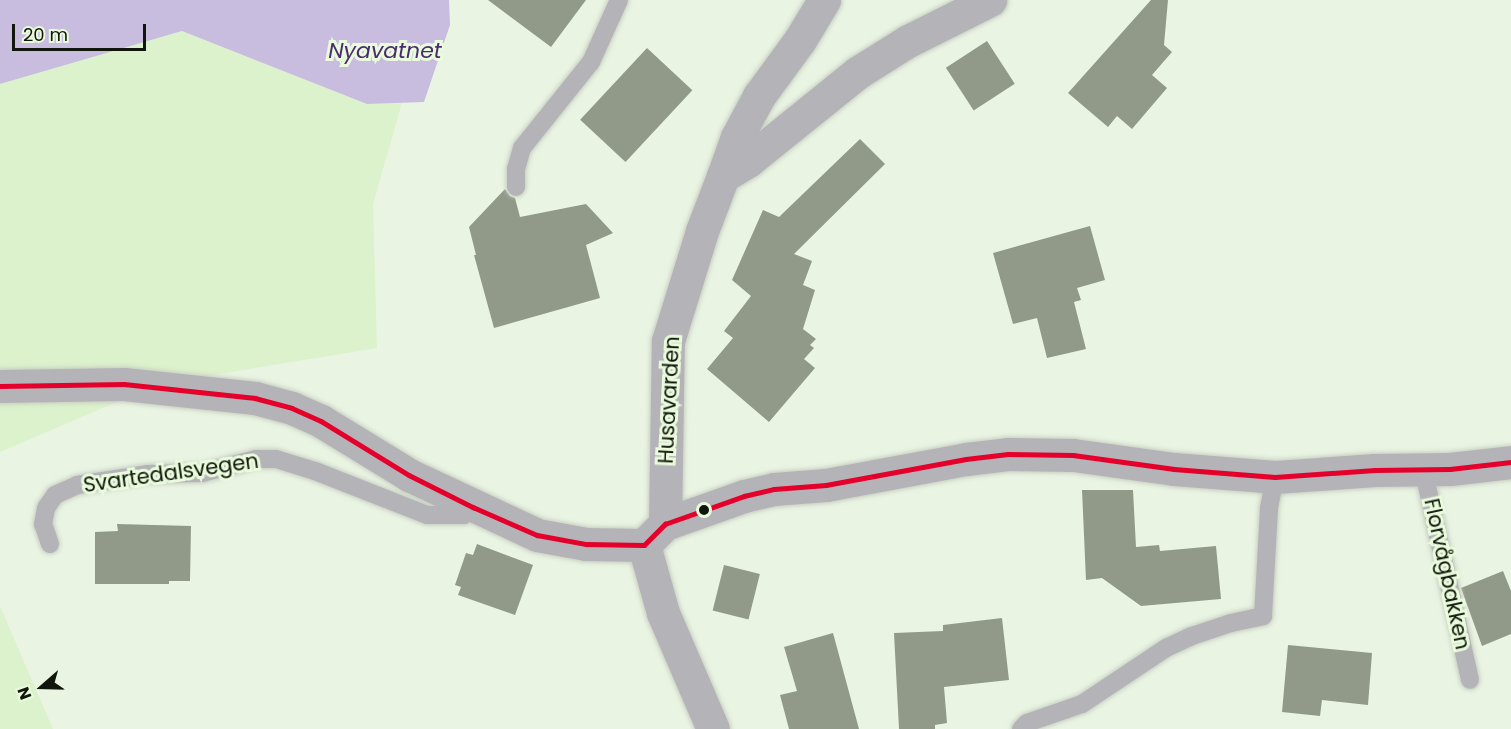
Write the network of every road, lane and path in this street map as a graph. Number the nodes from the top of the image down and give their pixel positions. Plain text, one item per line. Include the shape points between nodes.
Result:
1 (619, 0) edge
2 (824, 0) edge
3 (990, 0) edge
4 (723, 176) junction
5 (516, 187) dead end
6 (0, 386) edge
7 (1511, 462) edge
8 (1423, 468) junction
9 (1275, 477) junction
10 (473, 507) junction
11 (654, 535) junction
12 (50, 544) dead end
13 (1470, 680) dead end
14 (713, 729) edge
15 (1021, 729) edge

1 - 5 lane via 591,62 522,148
2 - 4 street, Husavarden via 759,96 737,137
3 - 4 street via 908,41 857,73 748,161
4 - 11 street, Husavarden via 668,341
6 - 10 street via 124,384 255,398 321,421 409,476
7 - 8 street, Florvågbakken
8 - 9 street, Florvågbakken
8 - 13 lane, Florvågbakken
9 - 11 street, Florvågbakken via 1073,455 1008,454 826,485 774,489 744,496
9 - 15 lane via 1269,508 1263,616 1231,622 1166,648 1082,704 1027,723
10 - 11 street via 537,535 586,544
10 - 12 lane, Svartedalsvegen via 464,515 427,515 315,471 276,459 256,459 202,473 148,474 77,485 55,495 46,508 43,524
11 - 14 street, Husavarden via 663,613

